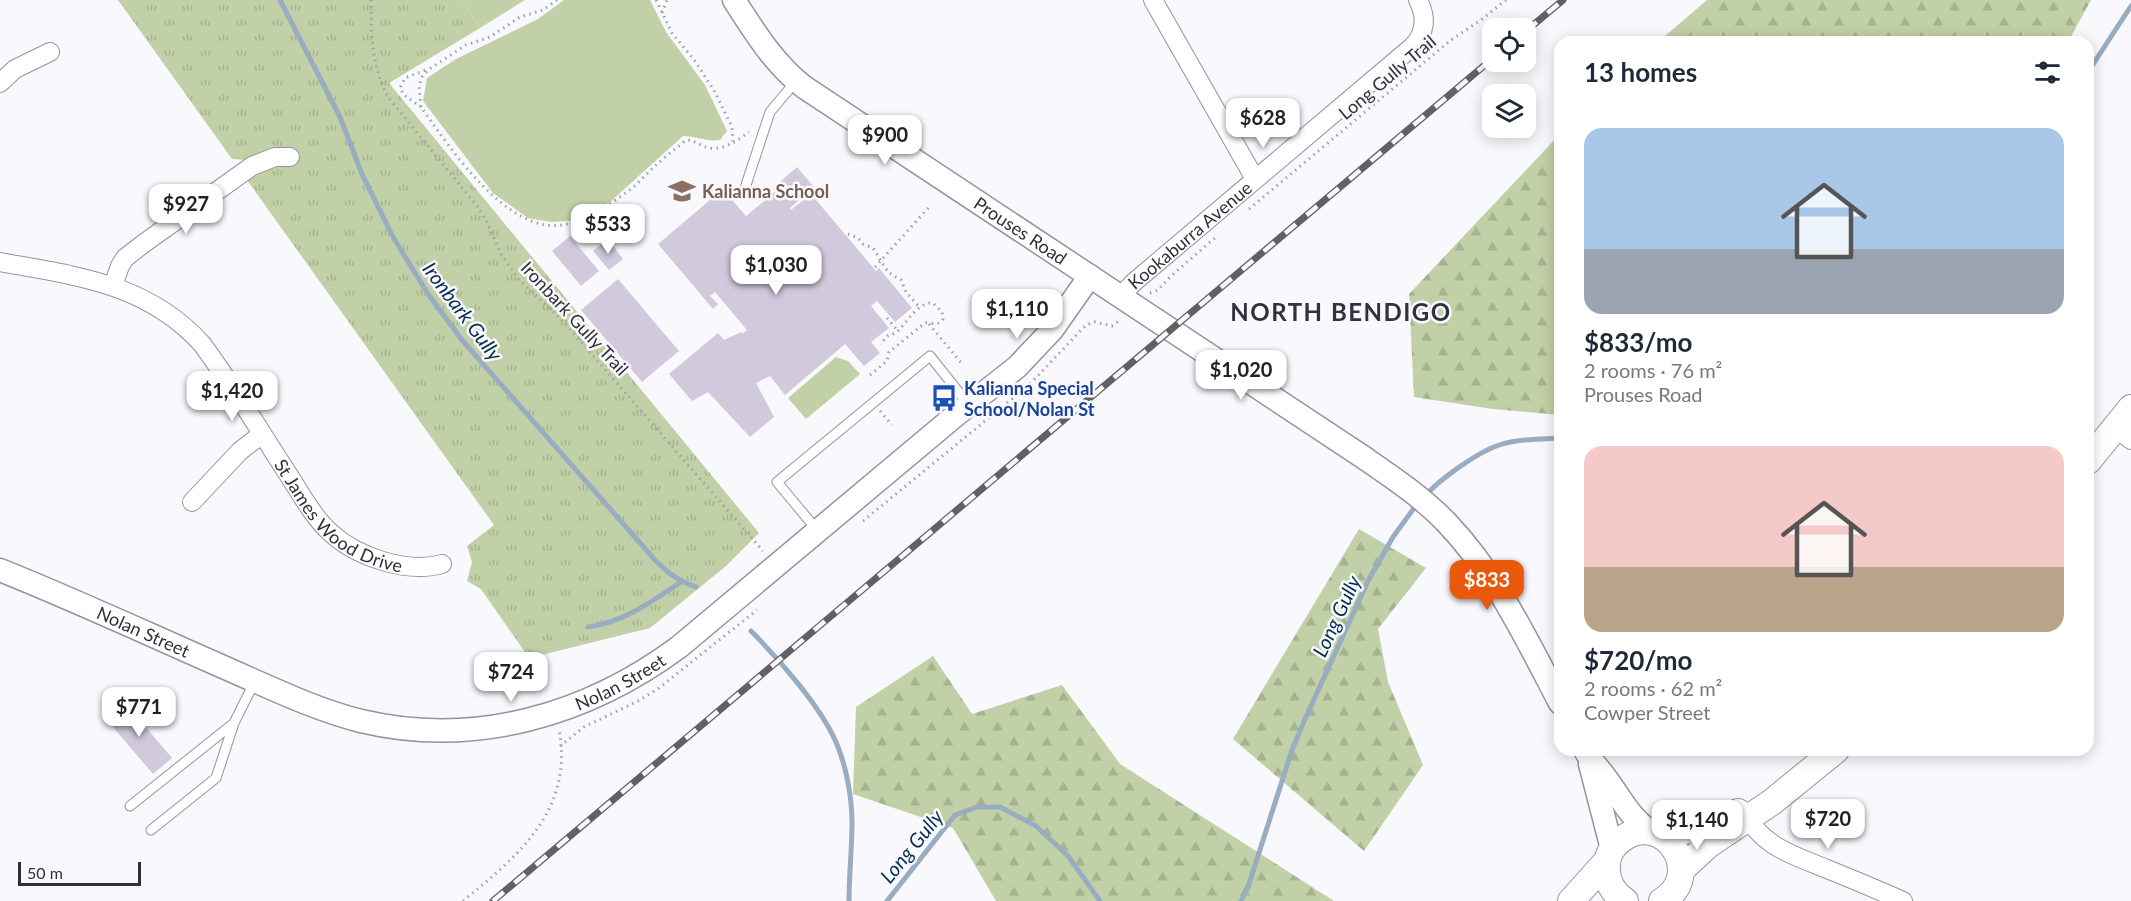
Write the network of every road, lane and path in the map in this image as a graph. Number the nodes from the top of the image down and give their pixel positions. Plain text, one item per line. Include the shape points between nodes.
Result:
1 (371, 0) edge
2 (557, 0) edge
3 (656, 0) edge
4 (667, 0) edge
5 (734, 0) edge
6 (1153, 0) edge
7 (1418, 0) edge
8 (1506, 0) edge
9 (662, 13) junction
10 (50, 52) dead end
11 (428, 70) junction
12 (796, 81) junction
13 (0, 83) edge
14 (421, 106) junction
15 (768, 118) junction
16 (733, 143) junction
17 (290, 157) dead end
18 (1255, 179) junction
19 (746, 185) dead end
20 (930, 206) dead end
21 (1246, 211) dead end
22 (1220, 231) dead end
23 (848, 234) dead end
24 (881, 260) junction
25 (0, 262) edge
26 (875, 267) dead end
27 (1090, 276) junction
28 (113, 286) junction
29 (1152, 292) dead end
30 (1121, 296) junction
31 (920, 308) junction
32 (887, 318) dead end
33 (928, 323) junction
34 (898, 331) junction
35 (881, 345) dead end
36 (963, 365) dead end
37 (870, 375) dead end
38 (873, 403) junction
39 (969, 405) junction
40 (892, 425) dead end
41 (2126, 425) edge
42 (262, 434) junction
43 (2094, 455) edge
44 (192, 502) dead end
45 (818, 531) junction
46 (442, 564) dead end
47 (776, 566) junction
48 (0, 570) edge
49 (255, 681) junction
50 (1554, 692) edge
51 (234, 723) junction
52 (559, 731) dead end
53 (1586, 756) edge
54 (1588, 756) edge
55 (1828, 756) edge
56 (130, 806) dead end
57 (1744, 815) junction
58 (151, 830) dead end
59 (1656, 834) junction
60 (1610, 855) junction
61 (1673, 891) edge
62 (464, 901) edge
63 (1571, 901) edge
64 (1625, 901) edge
65 (1903, 901) edge

1 - 47 path, Ironbark Gully Trail via 372,40 381,84 388,98 477,206 519,280 577,337
2 - 11 path via 543,10 520,17 490,37 466,45
3 - 9 path
4 - 9 path
5 - 12 street, Prouses Road via 759,38
6 - 18 street
7 - 18 street, Kookaburra Avenue via 1425,20 1417,42
8 - 21 path, Long Gully Trail via 1451,40
9 - 16 path via 715,92 732,127
10 - 13 street via 15,69
11 - 14 path via 419,87
11 - 14 path via 405,78 400,88
12 - 15 lane
12 - 27 street, Prouses Road
14 - 16 path via 480,184 524,219 545,224 565,225 609,204 686,140 718,148
15 - 16 path
15 - 19 lane
17 - 28 street via 274,157 252,166 143,244 125,258
18 - 30 street, Kookaburra Avenue
20 - 24 path
22 - 29 path via 1208,246
23 - 24 path via 873,248
24 - 26 path
24 - 31 path
25 - 28 street, St James Wood Drive
27 - 30 street, Prouses Road
27 - 39 street, Nolan Street via 1041,344
28 - 42 street, St James Wood Drive via 159,307 193,333
30 - 50 street, Prouses Road via 1364,457 1422,500 1470,549 1497,587
31 - 33 path via 931,303 942,312 939,323
31 - 34 path
32 - 34 path
33 - 36 path
33 - 37 path via 889,352 887,361
34 - 35 path via 886,336
38 - 39 lane via 930,356
38 - 40 path
38 - 45 lane via 777,482
39 - 45 street, Nolan Street
41 - 43 main road
42 - 44 street via 245,446
42 - 46 street, St James Wood Drive via 318,519 341,542 406,567
45 - 47 street, Nolan Street
47 - 49 street, Nolan Street via 655,665 604,694 534,719 449,730 391,726 334,713
48 - 49 street, Nolan Street
49 - 51 lane
51 - 56 lane
51 - 58 lane via 216,778
52 - 62 path via 559,781 544,821 515,856
53 - 60 street
54 - 59 street via 1640,825
55 - 57 main road
57 - 59 main road
57 - 61 main road via 1708,845
57 - 65 street via 1764,838 1788,853
59 - 60 main road via 1629,834
59 - 61 main road via 1670,842 1680,860
60 - 63 main road
60 - 64 main road via 1610,886

